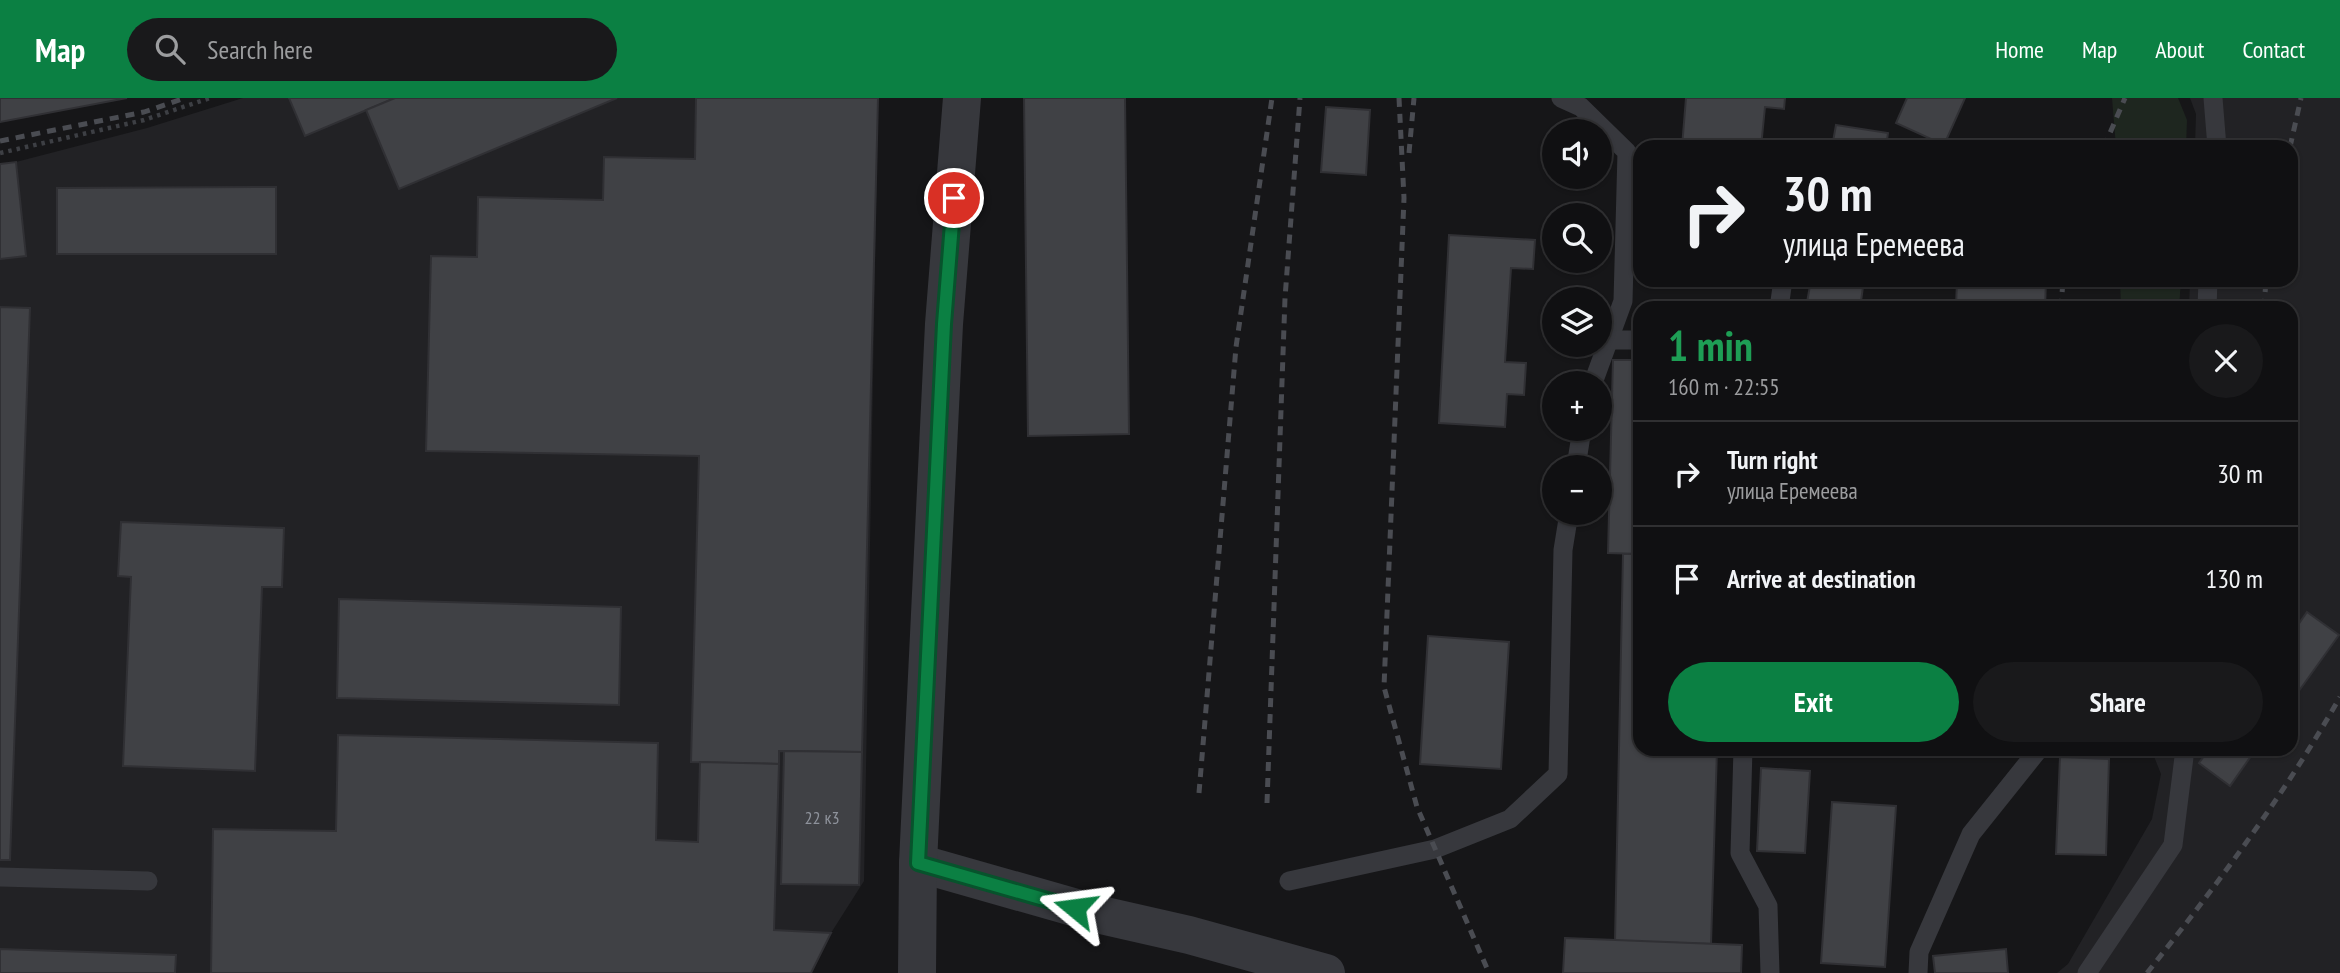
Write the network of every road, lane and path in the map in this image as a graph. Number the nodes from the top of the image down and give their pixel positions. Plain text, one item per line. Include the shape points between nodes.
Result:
1 (210, 98) edge
2 (962, 98) edge
3 (1561, 98) edge
4 (2213, 98) edge
5 (2216, 140) edge
6 (0, 153) edge
7 (1612, 332) edge
8 (1612, 340) edge
9 (1633, 340) edge
10 (1567, 525) edge
11 (1743, 756) edge
12 (2033, 756) edge
13 (2184, 756) edge
14 (918, 863) junction
15 (0, 877) edge
16 (148, 881) dead end
17 (1289, 881) dead end
18 (917, 973) edge
19 (1326, 973) edge
20 (1770, 973) edge
21 (1918, 973) edge
22 (2087, 973) edge

1 - 6 path via 144,120
2 - 14 street via 944,324
3 - 7 lane via 1581,107 1627,152 1623,302
4 - 5 lane
8 - 9 lane
10 - 17 lane via 1558,774 1510,819 1435,849
11 - 20 lane via 1740,853 1768,906
12 - 21 lane via 1971,834 1919,952
13 - 22 lane via 2173,845
14 - 18 street
14 - 19 street
15 - 16 lane

